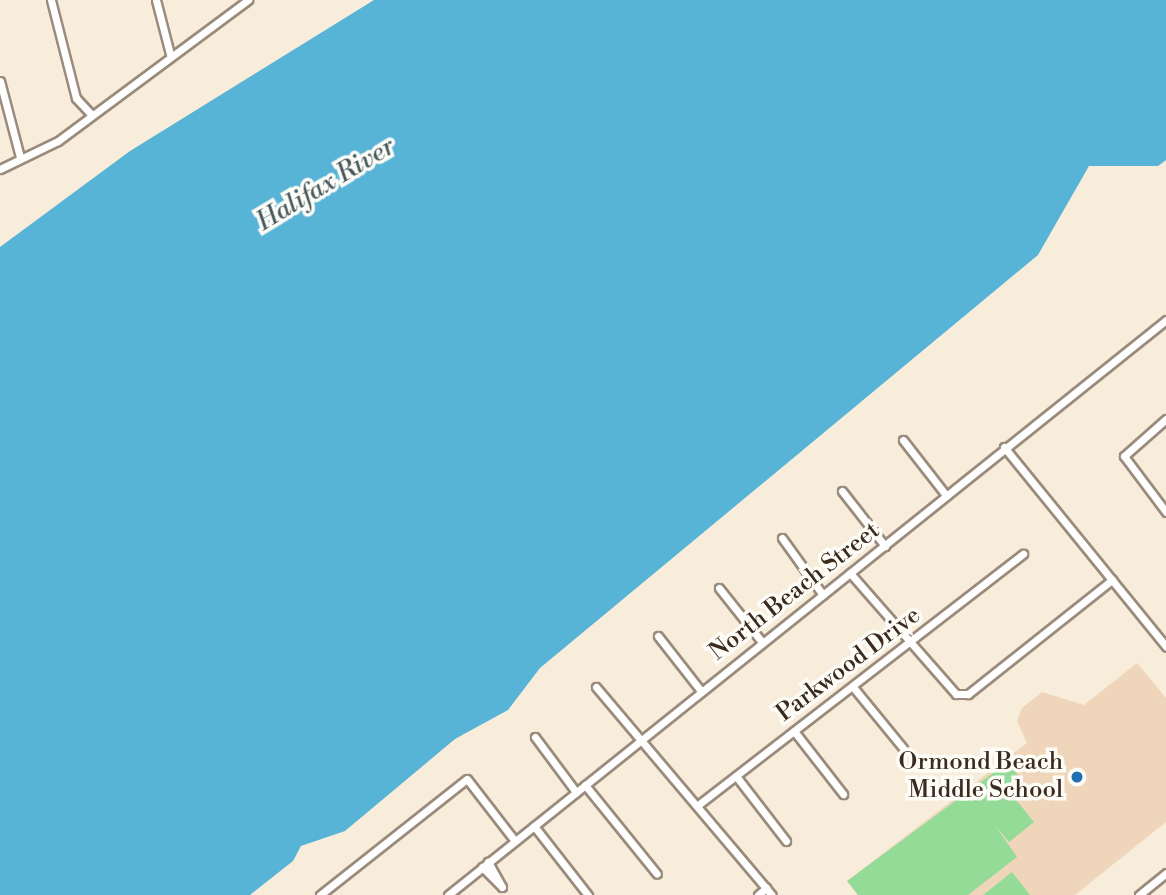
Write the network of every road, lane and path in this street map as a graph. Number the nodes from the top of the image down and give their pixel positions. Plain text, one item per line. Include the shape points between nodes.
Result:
1 (51, 0) edge
2 (156, 0) edge
3 (248, 0) edge
4 (170, 54) junction
5 (0, 81) edge
6 (90, 113) junction
7 (20, 158) junction
8 (0, 169) edge
9 (1166, 320) edge
10 (1166, 419) edge
11 (903, 440) dead end
12 (1004, 447) junction
13 (842, 491) dead end
14 (945, 494) junction
15 (1166, 512) edge
16 (782, 538) dead end
17 (886, 546) junction
18 (1023, 554) dead end
19 (850, 573) junction
20 (1112, 580) junction
21 (719, 588) dead end
22 (823, 595) junction
23 (658, 636) dead end
24 (762, 642) junction
25 (909, 643) junction
26 (1166, 646) edge
27 (596, 687) dead end
28 (853, 687) junction
29 (701, 691) junction
30 (794, 731) junction
31 (535, 737) dead end
32 (639, 741) junction
33 (903, 748) dead end
34 (736, 776) junction
35 (585, 785) junction
36 (576, 792) junction
37 (843, 794) dead end
38 (698, 805) junction
39 (534, 826) junction
40 (515, 841) junction
41 (786, 841) dead end
42 (485, 865) junction
43 (1166, 873) edge
44 (657, 874) dead end
45 (766, 888) junction
46 (1142, 894) edge
47 (320, 895) edge
48 (448, 895) edge
49 (508, 895) edge
50 (588, 895) edge
51 (758, 895) edge
52 (772, 895) edge

1 - 6 street via 76,98
2 - 4 street
3 - 4 street
4 - 6 street
5 - 7 street
6 - 7 street via 58,141
7 - 8 street
9 - 12 street, North Beach Street
10 - 15 street via 1124,456
11 - 14 street
12 - 14 street, North Beach Street
12 - 20 street
13 - 17 street
14 - 17 street, North Beach Street
16 - 22 street
17 - 19 street, North Beach Street
18 - 25 street, Parkwood Drive
19 - 22 street, North Beach Street
19 - 25 street
20 - 25 street via 968,694 954,693
20 - 26 street
21 - 24 street
22 - 24 street, North Beach Street
23 - 29 street
24 - 29 street, North Beach Street
25 - 28 street, Parkwood Drive
27 - 32 street
28 - 30 street, Parkwood Drive
28 - 33 street
29 - 32 street, North Beach Street
30 - 34 street, Parkwood Drive
30 - 37 street
31 - 36 street
32 - 35 street, North Beach Street
32 - 38 street
34 - 38 street, Parkwood Drive
34 - 41 street
35 - 36 street, North Beach Street
35 - 44 street
36 - 39 street, North Beach Street
38 - 45 street
39 - 40 street, North Beach Street
39 - 50 street
40 - 42 street, North Beach Street
40 - 47 street via 467,779
42 - 48 street, North Beach Street
42 - 49 street
43 - 46 street
45 - 51 street
45 - 52 street

